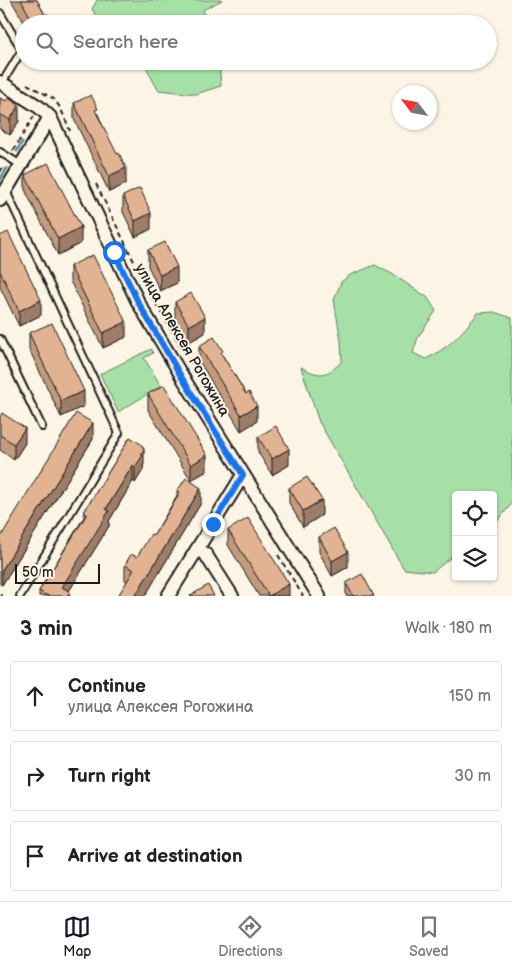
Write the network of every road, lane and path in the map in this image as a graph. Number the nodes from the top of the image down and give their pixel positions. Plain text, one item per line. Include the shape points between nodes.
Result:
1 (0, 12) edge
2 (15, 38) edge
3 (15, 61) edge
4 (3, 80) edge
5 (34, 116) dead end
6 (50, 117) junction
7 (70, 134) dead end
8 (0, 152) edge
9 (9, 158) junction
10 (21, 165) junction
11 (0, 172) edge
12 (92, 181) dead end
13 (3, 196) edge
14 (0, 339) edge
15 (197, 380) dead end
16 (42, 427) dead end
17 (243, 475) junction
18 (198, 548) junction
19 (315, 594) edge
20 (20, 596) edge
21 (168, 596) edge
22 (232, 596) edge

1 - 2 lane
3 - 4 lane
4 - 6 street, улица Алексея Рогожина
4 - 7 path via 54,99
5 - 9 path
6 - 10 street
6 - 17 street, улица Алексея Рогожина via 138,302
8 - 9 lane
9 - 10 lane
9 - 11 path
10 - 13 street
12 - 15 path via 97,184 150,294 197,374
13 - 20 lane via 119,433
14 - 16 lane
17 - 18 street
17 - 19 street, улица Алексея Рогожина
18 - 21 street
18 - 22 street

